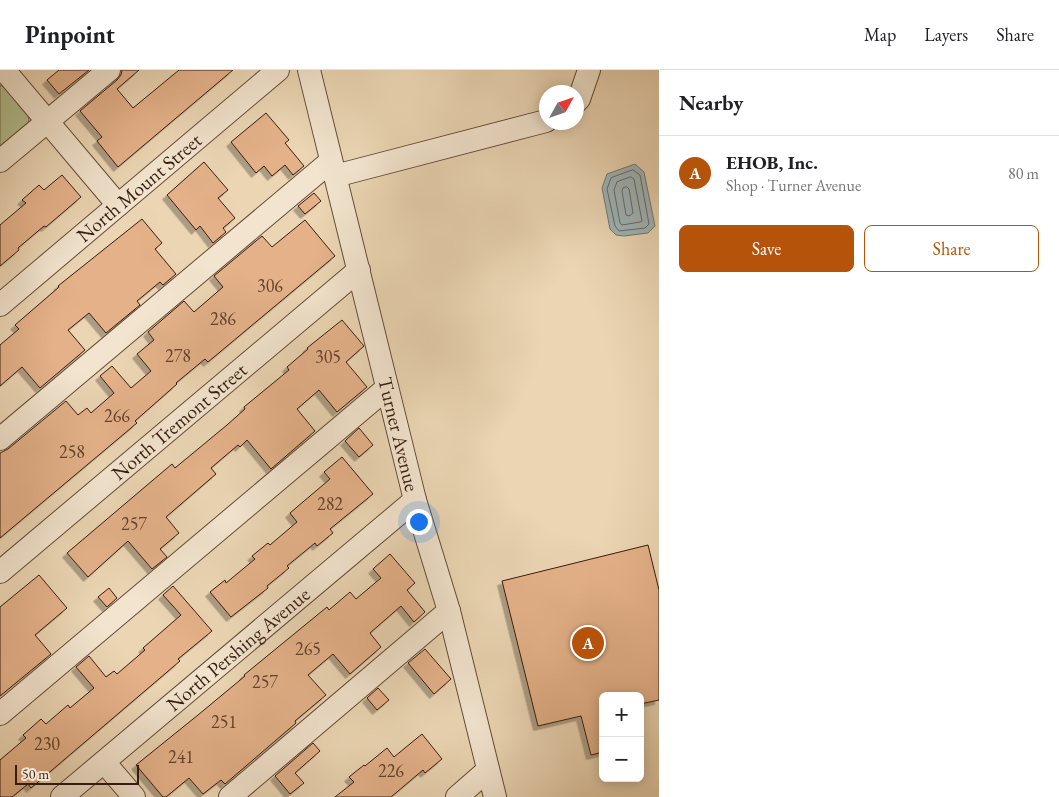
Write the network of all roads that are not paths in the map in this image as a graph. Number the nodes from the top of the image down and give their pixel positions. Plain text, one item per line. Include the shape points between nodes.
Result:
1 (2, 70) edge
2 (110, 70) edge
3 (278, 70) edge
4 (309, 70) edge
5 (589, 70) edge
6 (584, 85) edge
7 (48, 121) junction
8 (539, 123) edge
9 (0, 161) edge
10 (333, 168) junction
11 (118, 205) junction
12 (359, 270) junction
13 (0, 304) edge
14 (387, 388) junction
15 (0, 439) edge
16 (415, 500) junction
17 (0, 572) edge
18 (449, 611) junction
19 (0, 714) edge
20 (104, 762) junction
21 (488, 770) junction
22 (62, 797) edge
23 (134, 797) edge
24 (230, 797) edge
25 (457, 797) edge
26 (495, 797) edge

1 - 7 street
2 - 7 street
3 - 11 street, North Mount Street
4 - 10 street, Turner Avenue
5 - 6 street
7 - 9 street
7 - 11 street
8 - 10 street
10 - 12 street, Turner Avenue
10 - 15 street
11 - 13 street, North Mount Street
12 - 14 street, Turner Avenue
12 - 17 street, North Tremont Street
14 - 16 street, Turner Avenue
14 - 19 street
16 - 18 street, Turner Avenue
16 - 20 street, North Pershing Avenue
18 - 21 street, Turner Avenue
18 - 24 street
20 - 22 street, North Pershing Avenue
20 - 23 street
21 - 25 street
21 - 26 street, Turner Avenue

